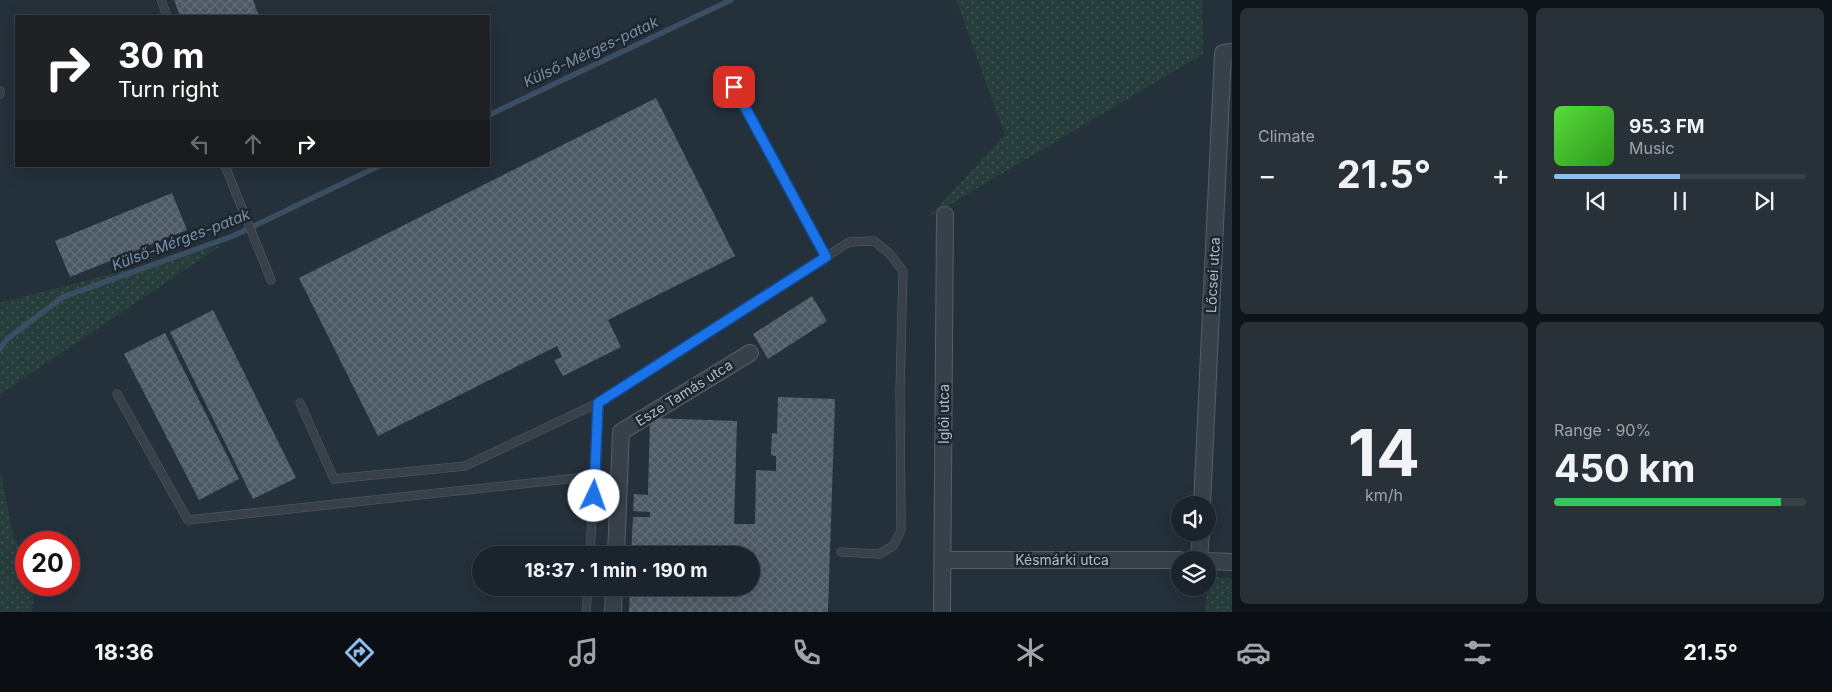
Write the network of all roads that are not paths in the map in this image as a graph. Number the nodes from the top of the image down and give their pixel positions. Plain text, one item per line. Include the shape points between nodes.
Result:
1 (161, 0) edge
2 (167, 15) edge
3 (1232, 52) edge
4 (725, 70) dead end
5 (226, 167) edge
6 (945, 215) dead end
7 (826, 257) junction
8 (271, 280) dead end
9 (750, 353) dead end
10 (117, 394) dead end
11 (300, 402) dead end
12 (598, 403) junction
13 (595, 476) junction
14 (1202, 496) edge
15 (591, 546) edge
16 (616, 546) edge
17 (841, 552) dead end
18 (944, 560) junction
19 (1171, 560) edge
20 (1216, 561) edge
21 (1232, 562) edge
22 (587, 596) edge
23 (614, 596) edge
24 (586, 612) edge
25 (613, 612) edge
26 (942, 612) edge

1 - 2 lane
3 - 14 street, Lőcsei utca via 1224,53
4 - 7 lane
5 - 8 lane
6 - 18 street, Iglói utca
7 - 12 lane
7 - 17 lane via 849,242 874,241 903,271 901,531 893,546 879,554
9 - 16 street, Esze Tamás utca via 621,432
10 - 13 lane via 188,520
11 - 12 lane via 334,479 465,466
12 - 13 lane
13 - 15 lane
18 - 19 street, Késmárki utca
18 - 26 street, Iglói utca
20 - 21 street
22 - 24 lane
23 - 25 street

